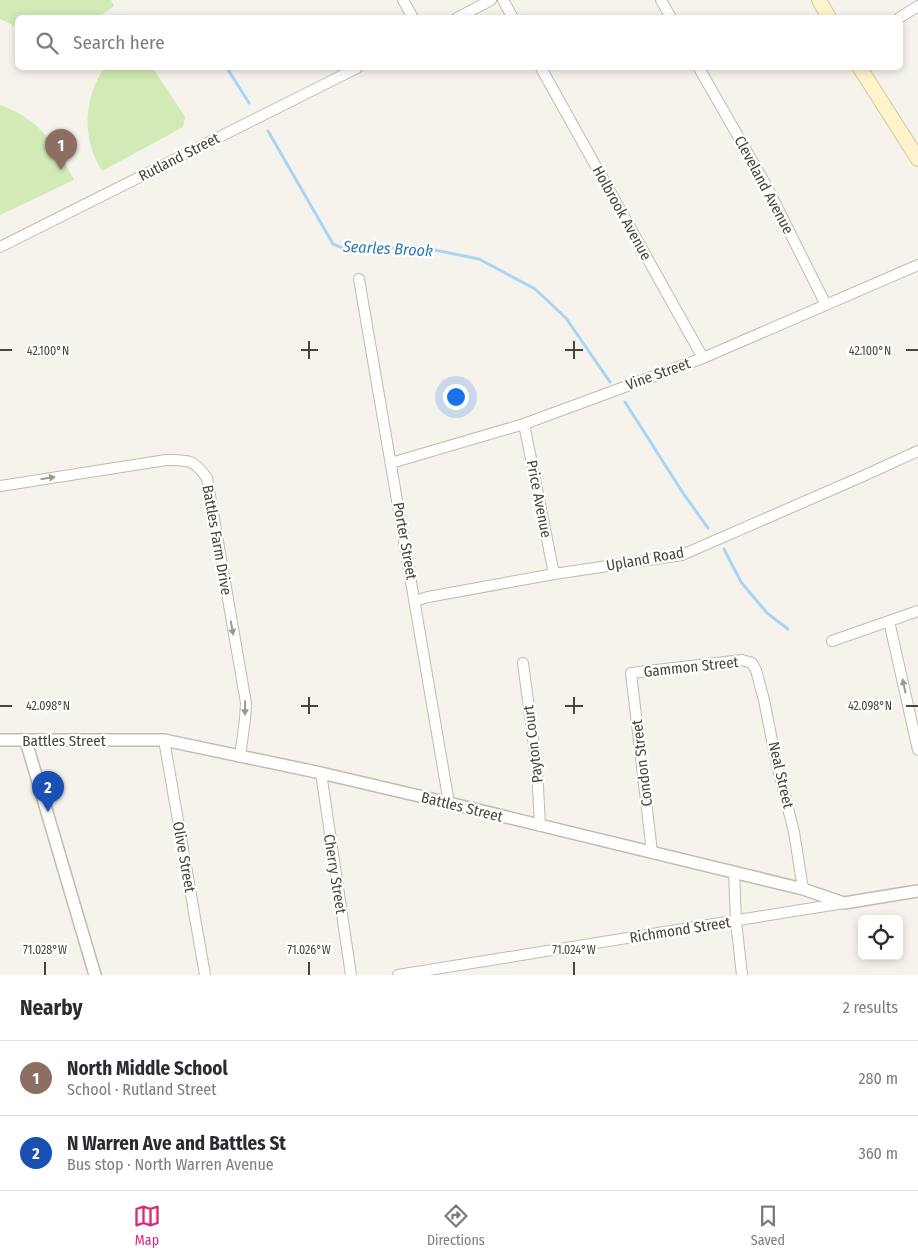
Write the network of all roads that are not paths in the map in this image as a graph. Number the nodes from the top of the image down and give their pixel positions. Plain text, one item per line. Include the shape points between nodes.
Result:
1 (403, 0) edge
2 (491, 0) edge
3 (503, 0) edge
4 (661, 0) edge
5 (819, 0) edge
6 (918, 6) edge
7 (412, 15) edge
8 (462, 15) edge
9 (511, 15) edge
10 (668, 15) edge
11 (828, 15) edge
12 (903, 15) edge
13 (353, 70) edge
14 (542, 70) edge
15 (700, 70) edge
16 (861, 70) edge
17 (918, 159) edge
18 (0, 248) edge
19 (918, 265) edge
20 (359, 279) dead end
21 (826, 304) junction
22 (703, 358) junction
23 (524, 424) junction
24 (918, 451) edge
25 (391, 463) junction
26 (0, 486) edge
27 (554, 574) junction
28 (415, 601) junction
29 (918, 611) edge
30 (889, 621) junction
31 (832, 641) dead end
32 (523, 663) dead end
33 (752, 663) joint
34 (631, 673) joint
35 (0, 740) edge
36 (164, 740) junction
37 (26, 741) junction
38 (918, 750) edge
39 (240, 757) junction
40 (321, 773) junction
41 (450, 803) junction
42 (540, 826) junction
43 (652, 852) junction
44 (734, 872) junction
45 (803, 889) junction
46 (918, 891) edge
47 (844, 903) junction
48 (736, 921) junction
49 (95, 975) edge
50 (204, 975) edge
51 (350, 975) edge
52 (398, 975) edge
53 (742, 975) edge

1 - 7 street
2 - 8 street
3 - 9 street
4 - 10 street
5 - 11 main road
6 - 12 street
13 - 18 street, Rutland Street
14 - 22 street, Holbrook Avenue
15 - 21 street, Cleveland Avenue via 766,185
16 - 17 main road
19 - 21 street, Vine Street
20 - 25 street, Porter Street
21 - 22 street, Vine Street
22 - 23 street, Vine Street
23 - 25 street, Vine Street
23 - 27 street, Price Avenue
24 - 27 street, Upland Road via 682,555
25 - 28 street, Porter Street
26 -> 39 street, Battles Farm Drive via 166,460 185,460 197,465 207,478 246,703
27 - 28 street, Upland Road
28 - 41 street, Porter Street
29 - 30 street
30 - 31 street
38 -> 30 street
32 - 42 street, Payton Court
33 - 34 street, Gammon Street via 742,660
33 - 45 street, Neal Street via 764,700 794,832
34 - 43 street, Condon Street
35 - 37 street, Battles Street
36 - 37 street, Battles Street
36 - 39 street, Battles Street
36 - 50 street, Olive Street
37 - 49 street
39 - 40 street, Battles Street
40 - 41 street, Battles Street
40 - 51 street, Cherry Street
41 - 42 street, Battles Street
42 - 43 street, Battles Street
43 - 44 street, Battles Street
44 - 45 street, Battles Street
44 - 48 street
45 - 47 street, Battles Street
46 - 47 street, Battles Street
47 - 48 street, Richmond Street
48 - 52 street, Richmond Street
48 - 53 street

